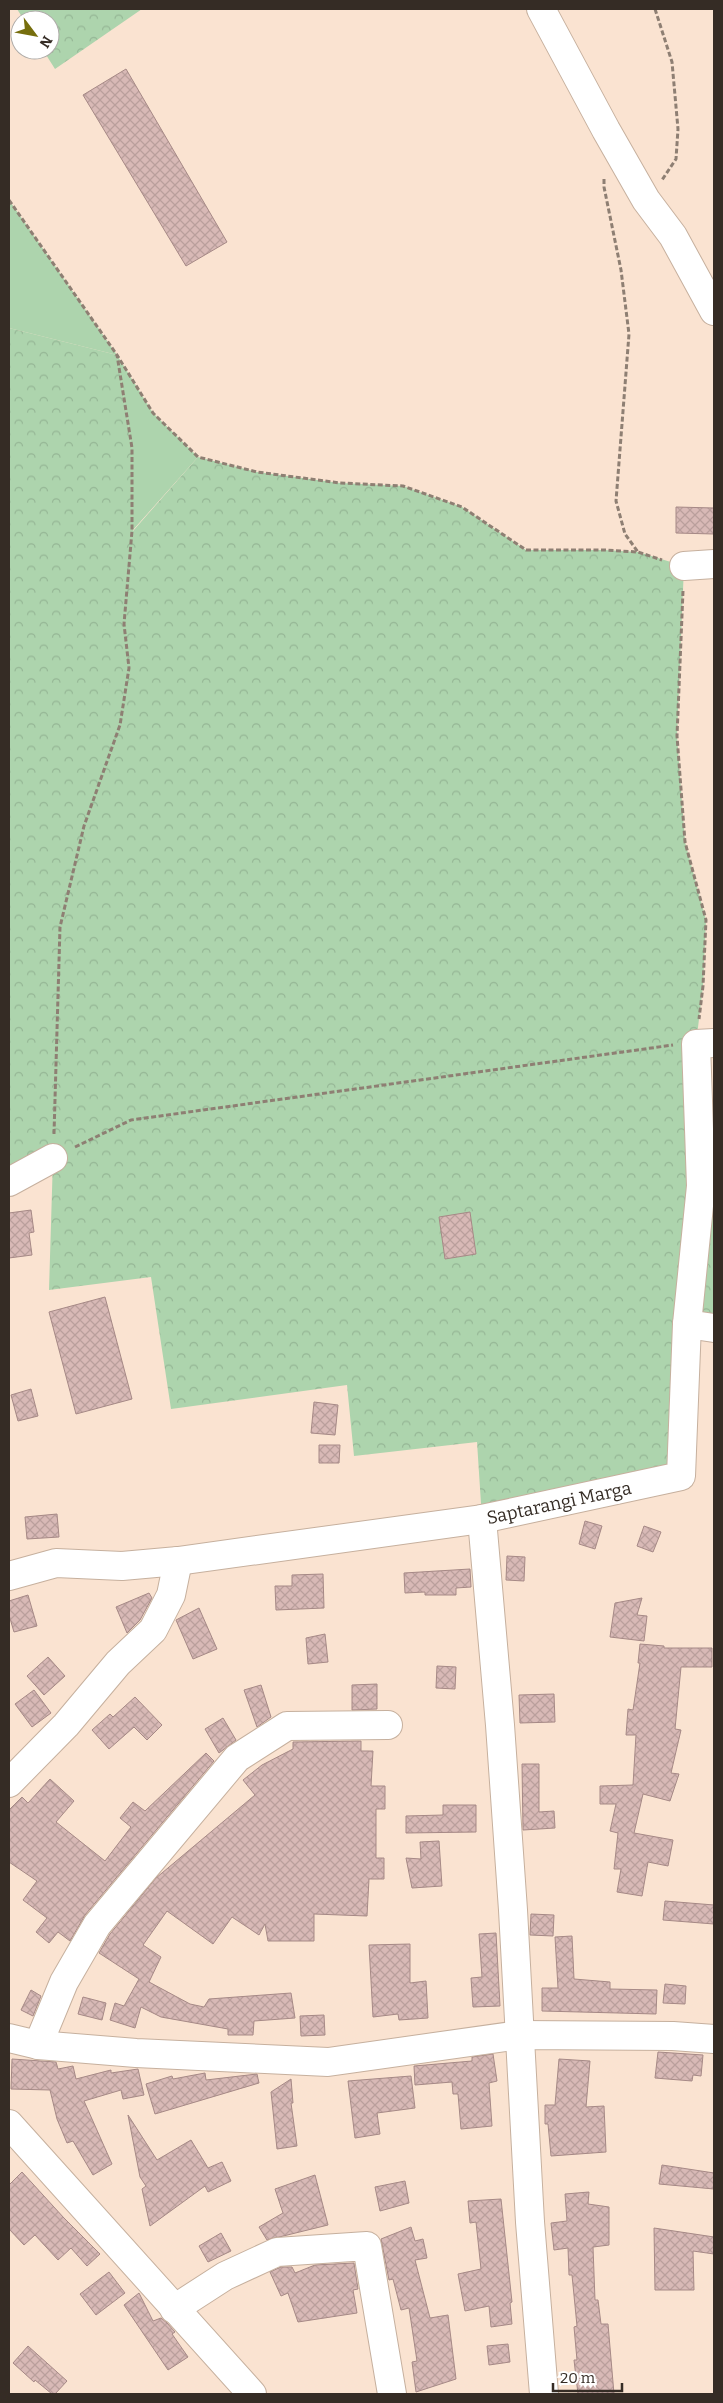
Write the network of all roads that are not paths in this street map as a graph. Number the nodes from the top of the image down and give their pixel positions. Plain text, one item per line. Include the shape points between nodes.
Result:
1 (540, 9) edge
2 (714, 311) edge
3 (714, 564) edge
4 (684, 566) road end
5 (705, 1044) edge
6 (53, 1158) road end
7 (9, 1182) edge
8 (687, 1324) junction
9 (714, 1328) edge
10 (482, 1519) junction
11 (178, 1561) junction
12 (9, 1576) edge
13 (388, 1725) dead end
14 (9, 1783) edge
15 (519, 2035) junction
16 (9, 2038) edge
17 (714, 2039) edge
18 (38, 2046) junction
19 (9, 2124) edge
20 (174, 2309) junction
21 (252, 2394) edge
22 (392, 2394) edge
23 (544, 2394) edge

1 - 2 street via 646,200 673,236
3 - 4 street
5 - 8 street, Saptarangi Marga via 701,1186
6 - 7 street
8 - 9 street
8 - 10 street, Saptarangi Marga via 681,1476
10 - 11 street, Saptarangi Marga
10 - 15 street via 500,1725
11 - 12 street, Saptarangi Marga via 122,1566 56,1563
11 - 14 street via 170,1595 153,1630 118,1663 66,1725
13 - 18 street via 287,1726 237,1758 97,1925 64,1982
15 - 17 street
15 - 18 street via 328,2062
15 - 23 street
16 - 18 street
19 - 20 street
20 - 21 street
20 - 22 street via 225,2276 277,2252 367,2246

